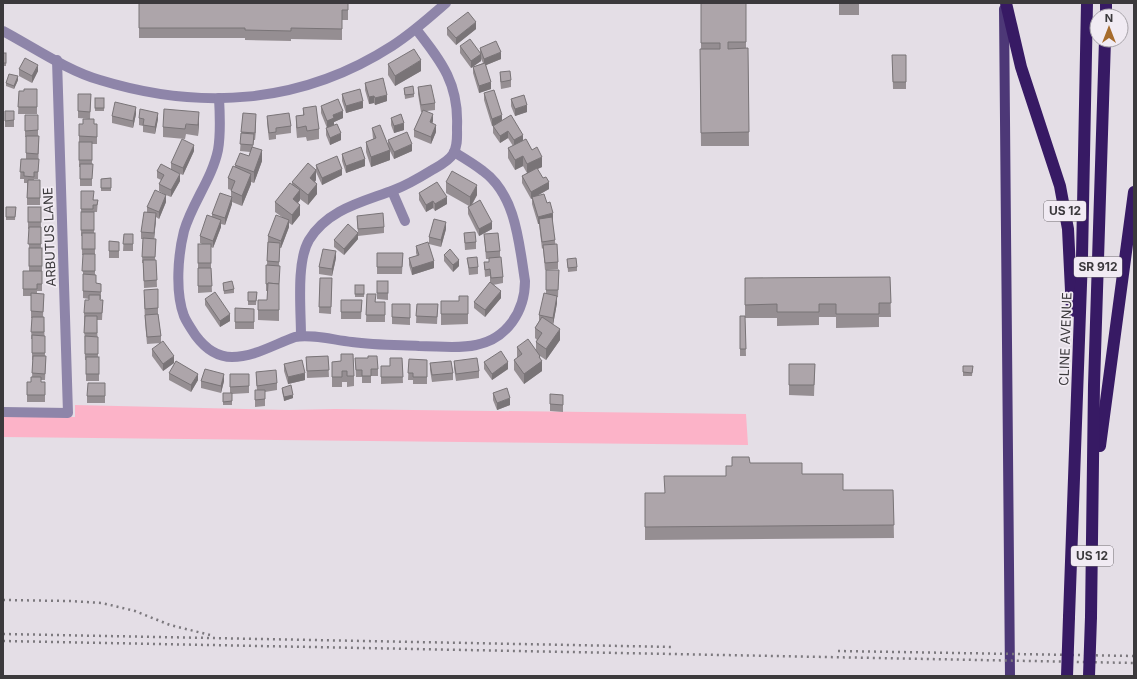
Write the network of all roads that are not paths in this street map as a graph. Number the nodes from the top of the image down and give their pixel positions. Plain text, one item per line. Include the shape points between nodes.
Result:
1 (446, 3) edge
2 (1005, 3) edge
3 (1087, 3) edge
4 (416, 29) junction
5 (3, 31) edge
6 (1105, 48) edge
7 (57, 60) junction
8 (219, 98) junction
9 (454, 152) junction
10 (392, 191) junction
11 (1134, 192) edge
12 (405, 221) dead end
13 (301, 336) junction
14 (3, 412) edge
15 (1075, 428) junction
16 (1093, 495) junction
17 (1010, 676) edge
18 (1067, 676) edge
19 (1089, 676) edge

1 - 4 street
2 - 15 highway, US 12 via 1021,67 1060,186 1068,229
2 - 17 main road
3 - 15 highway, CLINE AVENUE / SR 912 via 1082,257
4 - 8 street via 353,68 308,86 261,96
4 - 9 street via 439,59 452,83 458,120
5 - 7 street
6 - 16 highway, SR 912
7 - 8 street via 86,75 130,88 178,96
7 - 14 street, ARBUTUS LANE via 68,413
8 - 13 street via 216,156 209,177 190,215 181,248 179,286 184,315 200,341 216,354 224,356 240,357
9 - 10 street via 450,158 414,181
9 - 13 street via 484,171 492,180 508,204 516,226 525,289 519,311 508,328 490,340 462,347 374,344
10 - 12 street
10 - 13 street via 341,210 330,217 309,240 302,259
11 - 16 highway
15 - 18 highway, CLINE AVENUE / US 12, bridge
16 - 19 highway, US 12, bridge

